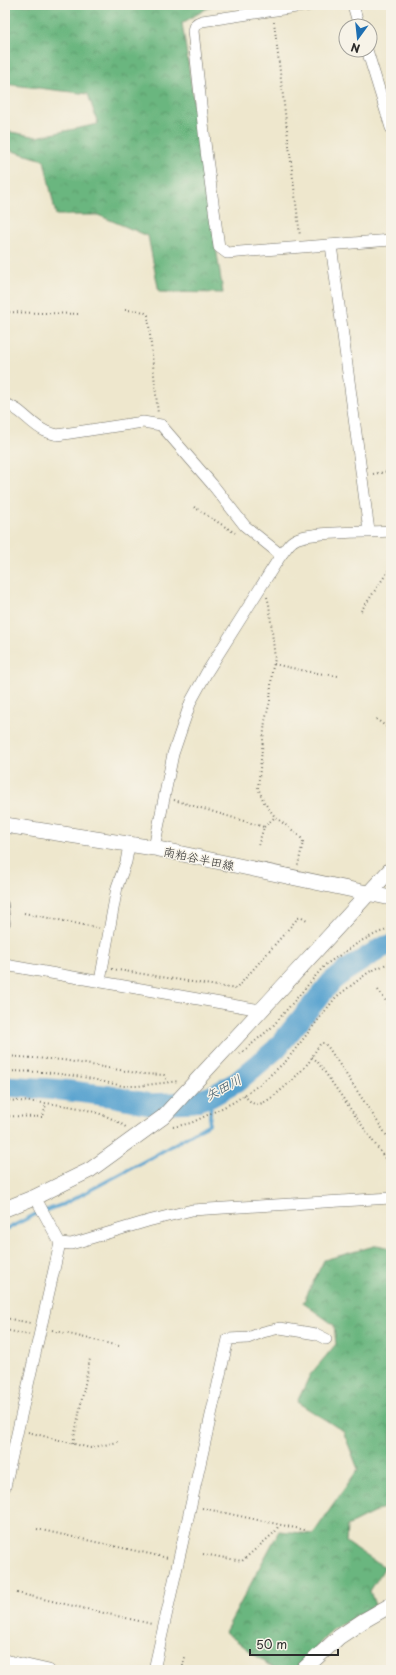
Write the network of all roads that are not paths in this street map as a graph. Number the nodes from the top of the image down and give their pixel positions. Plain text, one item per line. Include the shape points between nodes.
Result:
1 (310, 5) edge
2 (353, 5) edge
3 (357, 18) edge
4 (369, 58) edge
5 (391, 128) edge
6 (391, 240) edge
7 (331, 245) junction
8 (5, 404) edge
9 (369, 531) junction
10 (391, 531) edge
11 (281, 555) junction
12 (5, 825) edge
13 (129, 845) junction
14 (154, 848) junction
15 (391, 869) edge
16 (369, 893) junction
17 (9, 897) dead end
18 (391, 898) edge
19 (6, 904) edge
20 (7, 923) dead end
21 (5, 966) edge
22 (100, 981) junction
23 (261, 1010) junction
24 (35, 1197) junction
25 (391, 1198) edge
26 (5, 1208) edge
27 (60, 1243) junction
28 (326, 1340) dead end
29 (5, 1487) edge
30 (391, 1604) edge
31 (5, 1660) edge
32 (49, 1670) edge
33 (154, 1670) edge
34 (304, 1670) edge

1 - 7 street via 197,22 193,31 219,247 227,253
2 - 3 street
4 - 5 street
6 - 7 street
7 - 9 street
8 - 11 street via 13,406 44,431 57,435 143,422 161,425 245,526
9 - 10 street
9 - 11 street via 306,536 293,540
11 - 14 street via 191,701 173,754
12 - 13 street, 南粕谷半田線
13 - 14 street, 南粕谷半田線
13 - 22 street via 117,887
14 - 16 street, 南粕谷半田線
15 - 16 street
16 - 18 street, 南粕谷半田線
16 - 23 street
17 - 19 lane
19 - 20 lane
21 - 22 street
22 - 23 street
23 - 24 street via 160,1120 90,1170
24 - 26 street
24 - 27 street
25 - 27 street via 192,1210 71,1244
27 - 29 street
28 - 33 street via 316,1334 280,1328 248,1338 228,1339
30 - 34 street via 339,1637
31 - 32 street

